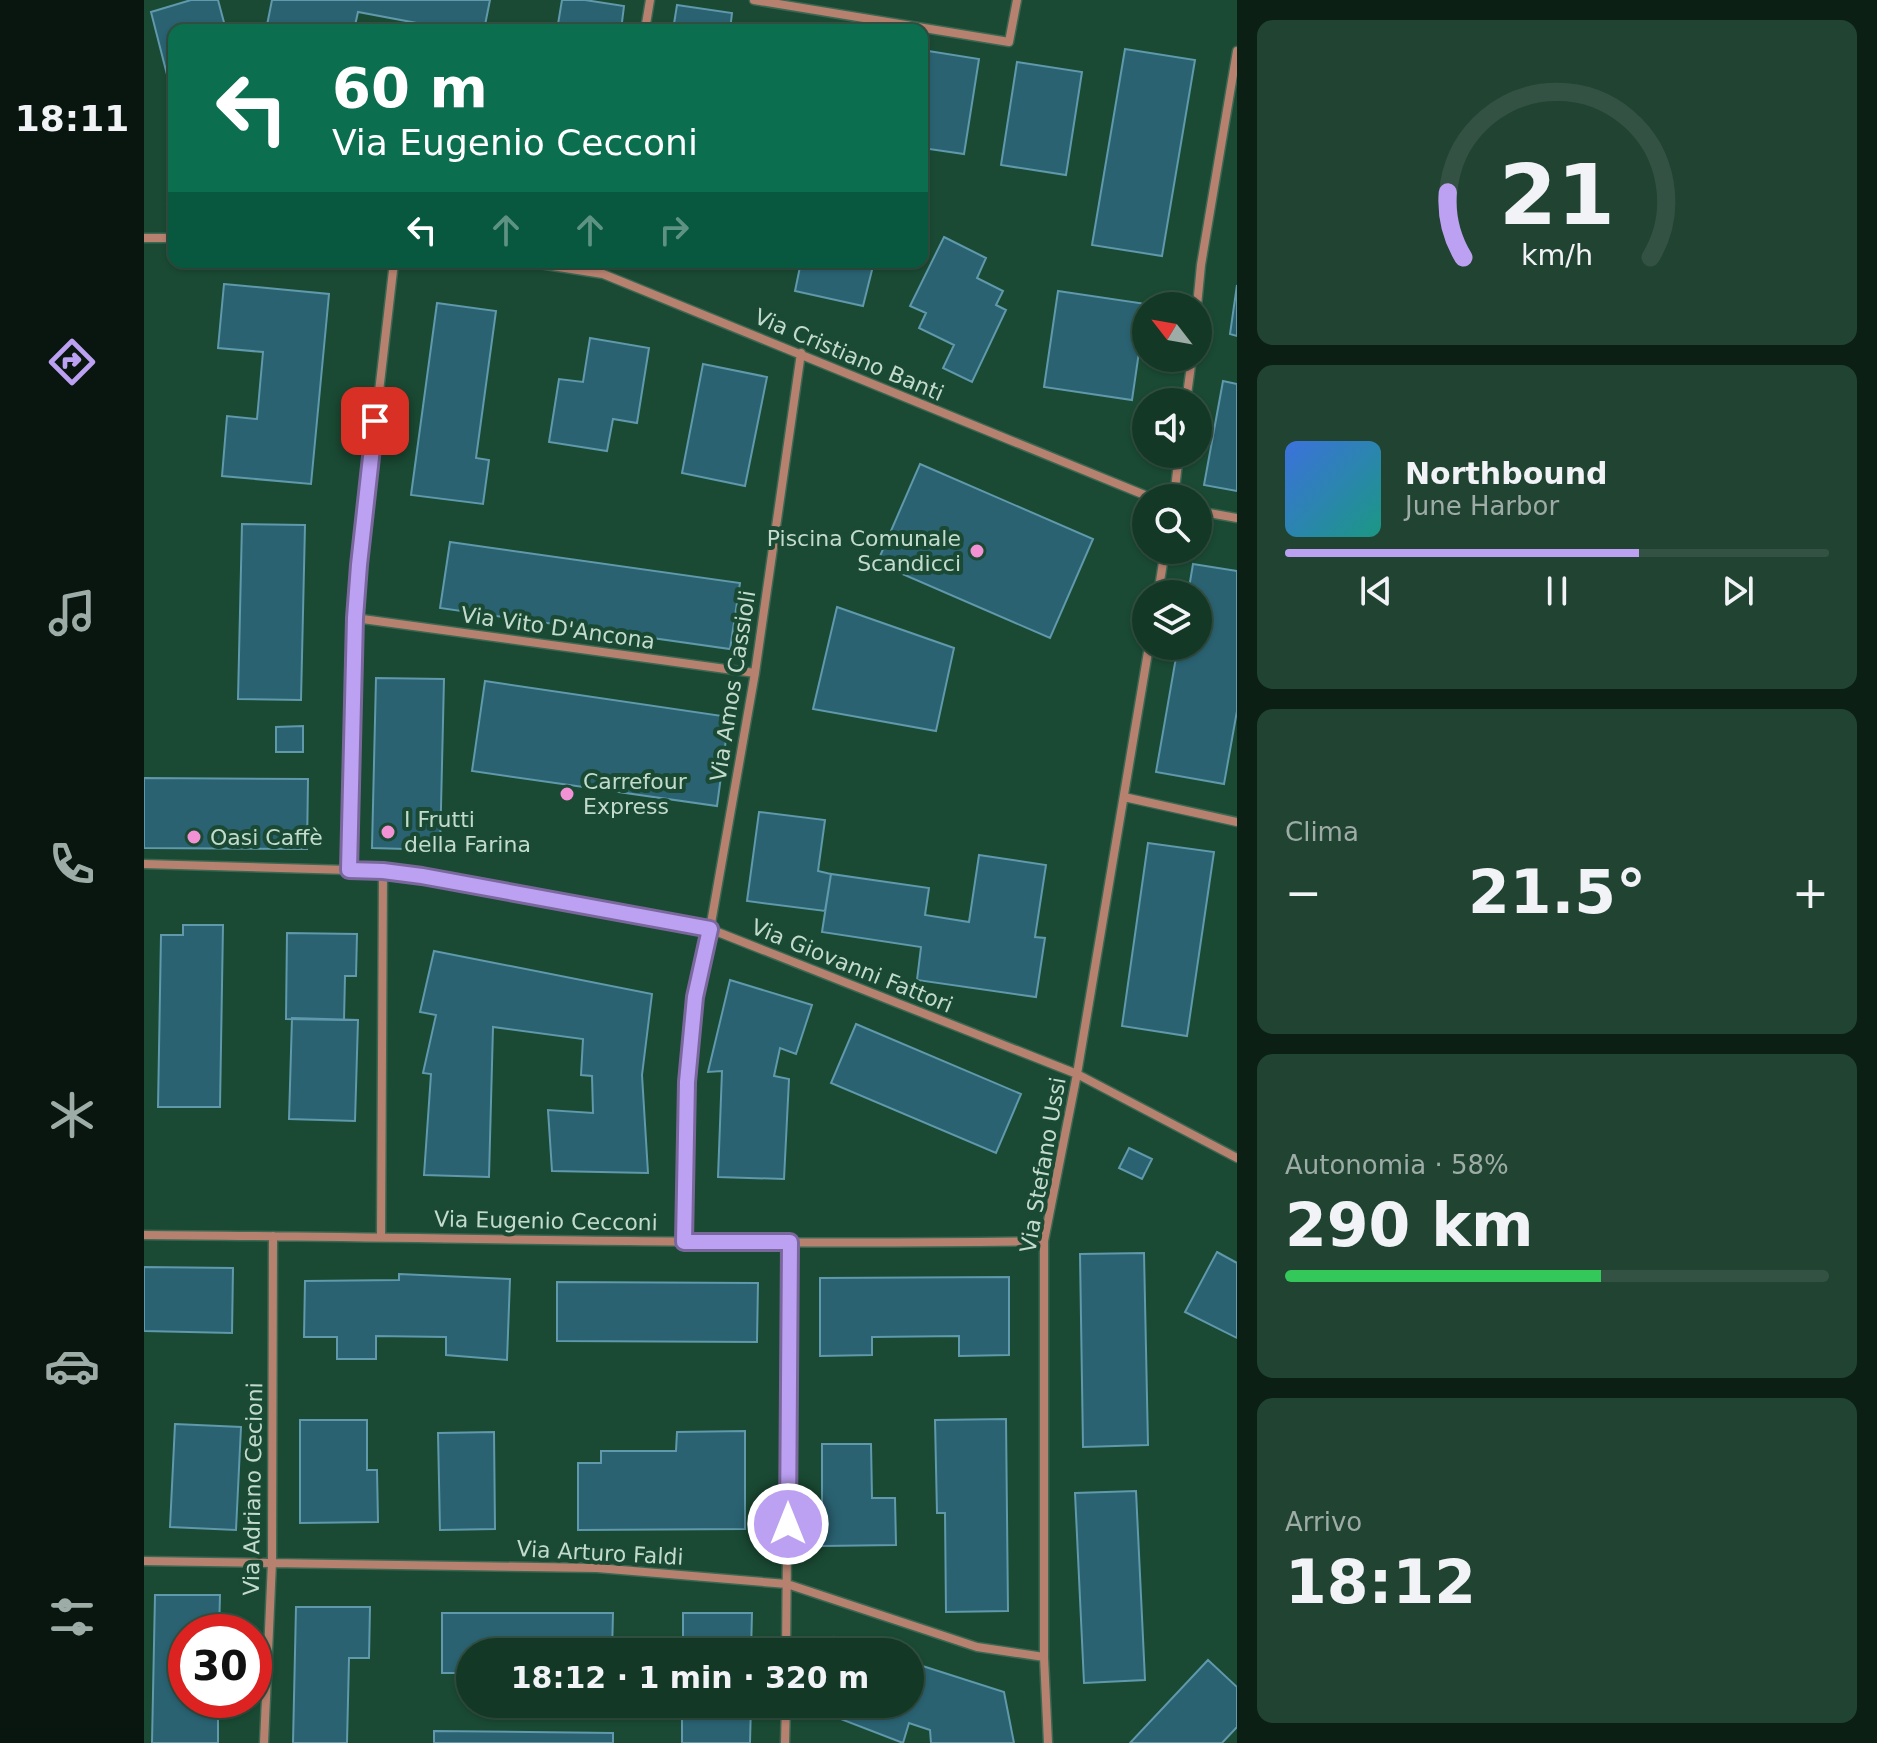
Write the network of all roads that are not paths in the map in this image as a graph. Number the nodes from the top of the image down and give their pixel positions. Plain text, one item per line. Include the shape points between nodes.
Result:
1 (650, 0) edge
2 (754, 0) edge
3 (1017, 0) edge
4 (646, 24) edge
5 (900, 24) edge
6 (928, 29) edge
7 (1237, 51) edge
8 (144, 238) edge
9 (168, 238) edge
10 (393, 268) edge
11 (565, 268) edge
12 (604, 268) edge
13 (603, 274) junction
14 (1199, 292) edge
15 (801, 353) junction
16 (1132, 490) edge
17 (1212, 514) edge
18 (1237, 518) edge
19 (355, 618) junction
20 (1147, 660) edge
21 (755, 673) junction
22 (1124, 797) junction
23 (1237, 822) edge
24 (144, 864) edge
25 (349, 870) junction
26 (383, 871) junction
27 (710, 929) junction
28 (1077, 1074) junction
29 (1237, 1158) edge
30 (144, 1235) edge
31 (273, 1236) junction
32 (381, 1236) junction
33 (1044, 1241) junction
34 (684, 1242) junction
35 (790, 1242) junction
36 (144, 1561) edge
37 (272, 1562) junction
38 (787, 1584) junction
39 (786, 1638) edge
40 (1044, 1657) junction
41 (786, 1718) edge
42 (264, 1743) edge
43 (785, 1743) edge
44 (1048, 1743) edge

1 - 4 street
2 - 5 street
3 - 6 street via 1009,42
7 - 14 street
8 - 9 street
10 - 19 street
11 - 13 street, Via Cristiano Banti
12 - 13 street
13 - 15 street, Via Cristiano Banti
15 - 16 street, Via Cristiano Banti
15 - 21 street, Via Amos Cassioli
17 - 18 street
19 - 21 street, Via Vito D'Ancona
19 - 25 street
20 - 22 street, Via Stefano Ussi
21 - 27 street, Via Amos Cassioli
22 - 23 street
22 - 28 street, Via Stefano Ussi
24 - 25 street, Via Giovanni Fattori
25 - 26 street, Via Giovanni Fattori
26 - 27 street, Via Giovanni Fattori
26 - 32 street
27 - 28 street, Via Giovanni Fattori
27 - 34 street, Via Amos Cassioli via 695,997 687,1082
28 - 29 street, Via Giovanni Fattori
28 - 33 street, Via Stefano Ussi
30 - 31 street, Via Eugenio Cecconi
31 - 32 street, Via Eugenio Cecconi
31 - 37 street, Via Adriano Cecioni
32 - 34 street, Via Eugenio Cecconi
33 - 35 street, Via Eugenio Cecconi
33 - 40 street, Via Stefano Ussi
34 - 35 street, Via Eugenio Cecconi
35 - 38 street
36 - 37 street, Via Arturo Faldi
37 - 38 street, Via Arturo Faldi via 597,1568
37 - 42 street, Via Adriano Cecioni
38 - 39 street
38 - 40 street, Via Arturo Faldi via 977,1647
40 - 44 street, Via Stefano Ussi
41 - 43 street

